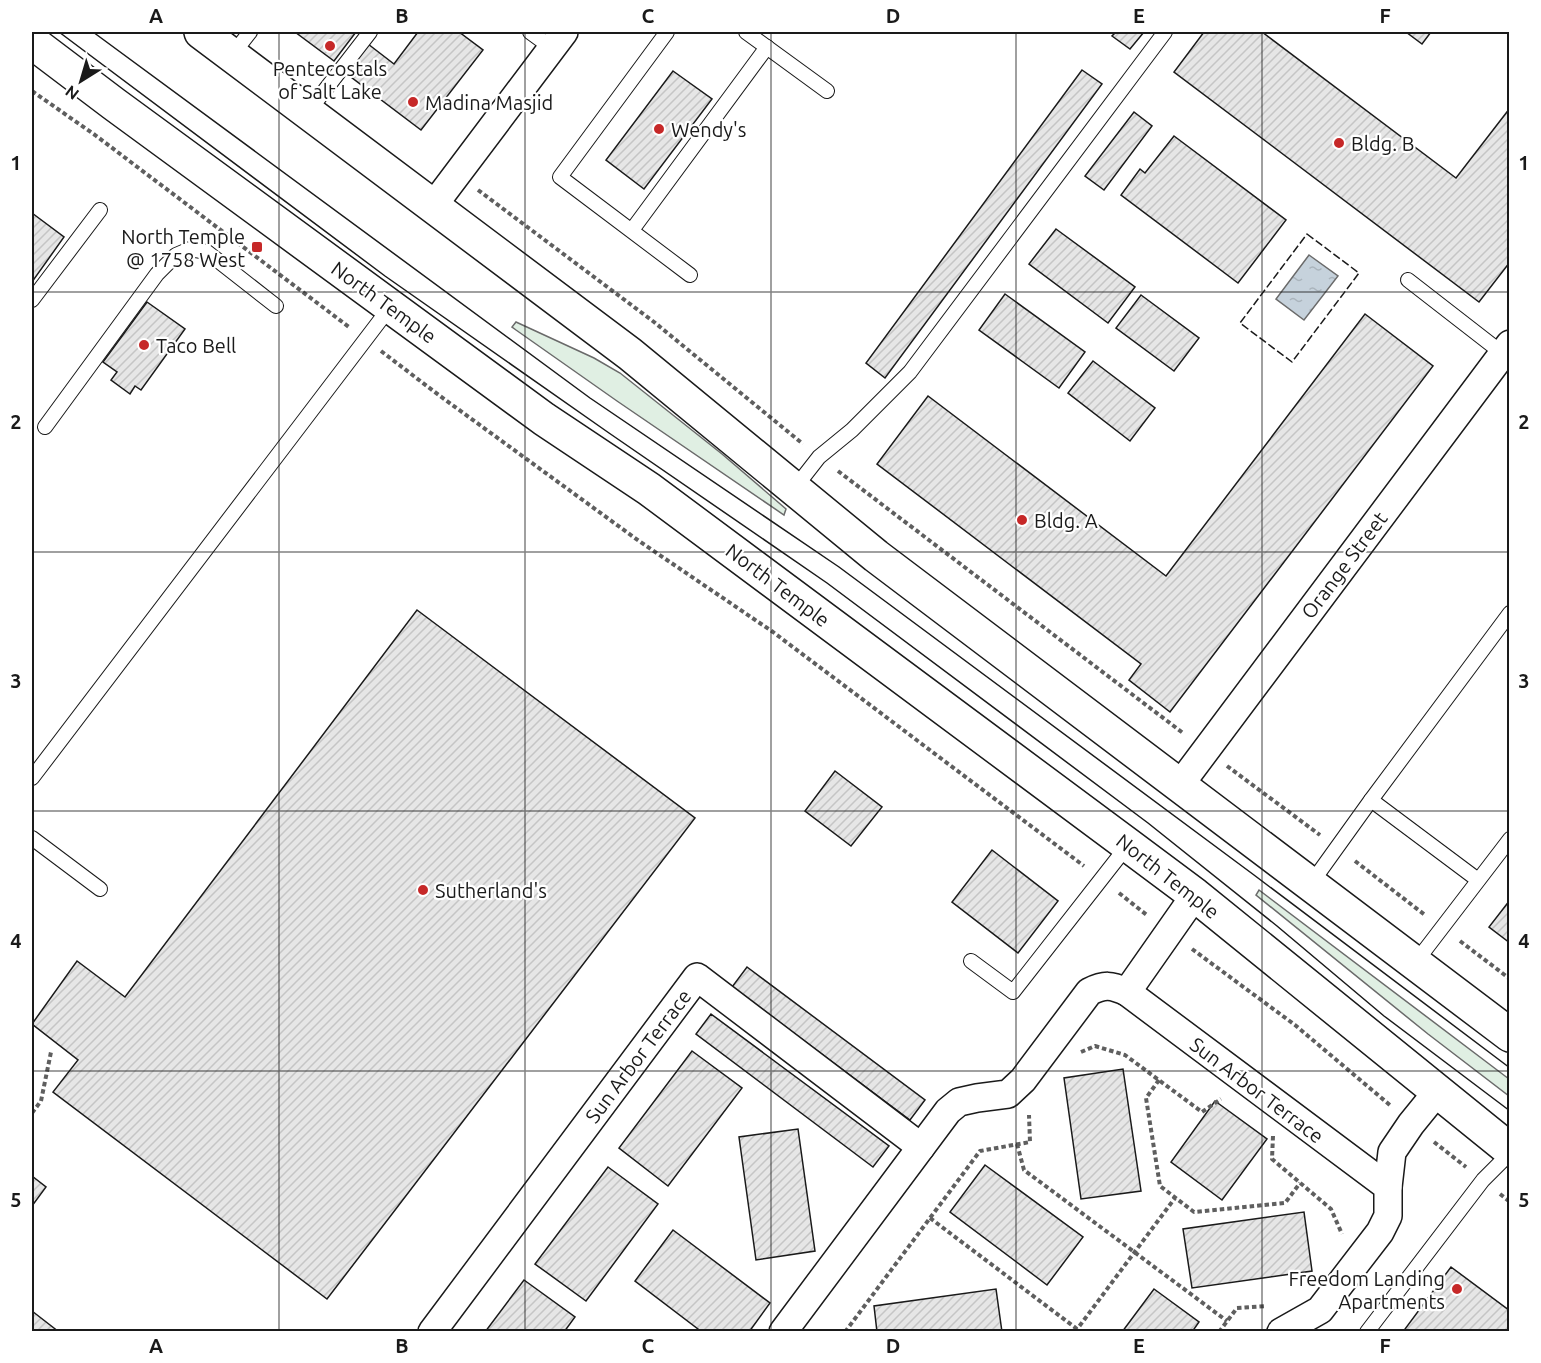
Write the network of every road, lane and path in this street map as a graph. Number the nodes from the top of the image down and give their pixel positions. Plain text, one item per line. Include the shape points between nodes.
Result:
1 (201, 32) edge
2 (370, 32) edge
3 (530, 32) edge
4 (668, 32) edge
5 (746, 32) edge
6 (1166, 32) edge
7 (558, 40) edge
8 (32, 42) edge
9 (241, 43) edge
10 (767, 47) junction
11 (827, 91) dead end
12 (32, 92) edge
13 (308, 112) junction
14 (487, 197) dead end
15 (433, 206) junction
16 (100, 210) dead end
17 (632, 230) junction
18 (690, 275) dead end
19 (1408, 280) dead end
20 (32, 300) edge
21 (276, 306) dead end
22 (391, 306) junction
23 (365, 339) junction
24 (1506, 349) edge
25 (45, 427) dead end
26 (808, 448) dead end
27 (832, 466) dead end
28 (794, 489) junction
29 (1509, 613) edge
30 (1177, 729) dead end
31 (1238, 774) dead end
32 (32, 777) edge
33 (1179, 786) junction
34 (1371, 800) junction
35 (32, 838) edge
36 (1509, 839) edge
37 (1128, 845) junction
38 (1336, 848) junction
39 (1101, 879) junction
40 (1478, 880) junction
41 (1310, 885) junction
42 (100, 889) dead end
43 (1195, 895) junction
44 (1442, 927) junction
45 (1169, 932) junction
46 (971, 961) dead end
47 (1415, 963) junction
48 (1509, 978) edge
49 (1127, 992) junction
50 (1509, 1035) edge
51 (51, 1053) dead end
52 (1076, 1054) dead end
53 (1159, 1080) junction
54 (1437, 1092) junction
55 (1224, 1097) dead end
56 (1035, 1107) dead end
57 (32, 1113) edge
58 (1411, 1124) junction
59 (1274, 1133) dead end
60 (1017, 1144) junction
61 (921, 1147) junction
62 (1509, 1151) edge
63 (1483, 1180) junction
64 (1300, 1183) junction
65 (1388, 1187) junction
66 (1175, 1197) junction
67 (1509, 1202) edge
68 (930, 1218) junction
69 (1342, 1235) dead end
70 (1135, 1251) junction
71 (1267, 1306) dead end
72 (1227, 1321) junction
73 (1076, 1330) edge
74 (432, 1332) edge
75 (783, 1332) edge
76 (845, 1332) edge
77 (1219, 1332) edge
78 (1281, 1332) edge
79 (1367, 1332) edge

1 - 9 main road
2 - 13 lane
3 - 7 lane
4 - 17 lane via 560,177
5 - 10 lane
6 - 28 lane via 910,372 819,457
7 - 15 street
8 - 22 main road, North Temple
9 - 13 main road
10 - 11 lane
10 - 17 lane
12 - 23 path
13 - 15 main road
14 - 26 path via 654,322
15 - 28 main road via 630,354
16 - 20 lane
17 - 18 lane
19 - 24 lane
21 - 25 lane via 207,252 190,249 177,255 157,274
22 - 23 lane
22 - 37 main road, North Temple via 544,419 649,489
23 - 32 lane
23 - 39 path via 639,541 773,632
24 - 33 street, Orange Street
27 - 30 path
28 - 33 main road
29 - 34 lane
31 - 38 path
33 - 41 main road
34 - 38 lane
34 - 40 lane
35 - 42 lane
36 - 40 lane
37 - 39 lane
37 - 43 main road, North Temple
38 - 41 lane
38 - 44 path
39 - 45 path
39 - 46 lane via 1012,992
40 - 44 lane
41 - 47 main road
43 - 45 street
43 - 54 main road, North Temple
44 - 47 lane
44 - 48 path
45 - 49 street
45 - 58 path via 1295,1025
47 - 50 main road
49 - 61 street, Sun Arbor Terrace via 1101,986 1089,992 1023,1080 1008,1094 959,1102
49 - 65 street, Sun Arbor Terrace
51 - 57 path via 41,1101
52 - 53 path via 1095,1046 1125,1055
53 - 55 path via 1202,1112
53 - 66 path via 1146,1098 1160,1186
54 - 58 street
54 - 62 main road, North Temple
56 - 60 path via 1028,1116 1030,1142
58 - 63 path
58 - 65 street via 1392,1152
59 - 64 path via 1272,1159
60 - 68 path via 980,1151
60 - 70 path via 1024,1170
61 - 74 street, Sun Arbor Terrace via 697,977
61 - 75 street, Sun Arbor Terrace
62 - 63 lane
63 - 67 path
63 - 79 lane
64 - 66 path via 1286,1203 1194,1212
64 - 69 path via 1331,1209
65 - 78 street via 1388,1216 1380,1232 1320,1310
66 - 70 path
68 - 73 path
68 - 76 path
70 - 72 path
70 - 73 path
71 - 72 path via 1237,1308
72 - 77 path

